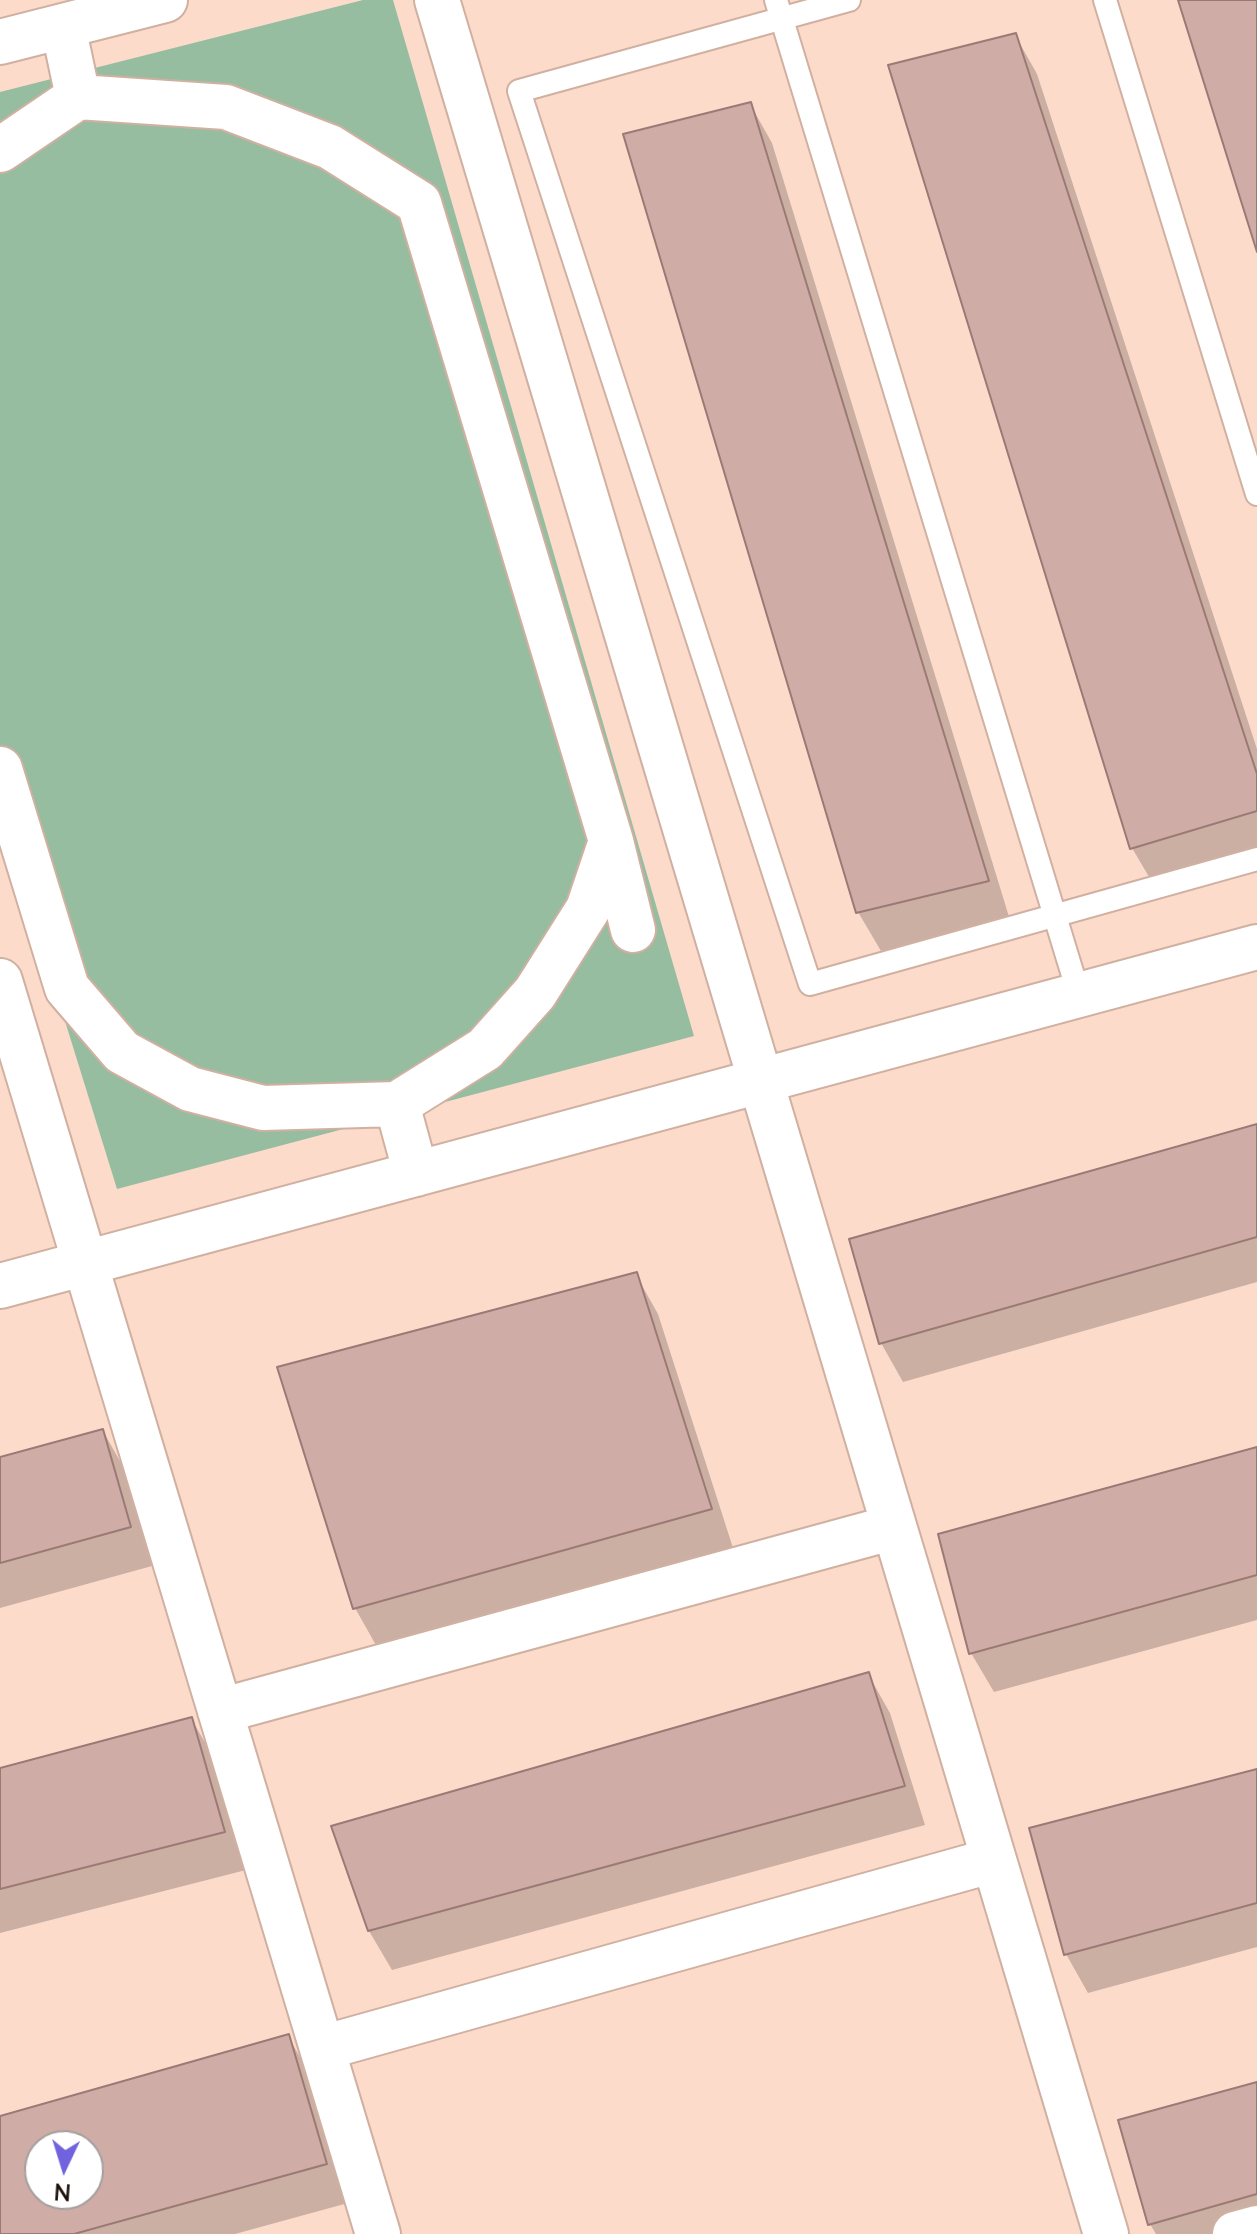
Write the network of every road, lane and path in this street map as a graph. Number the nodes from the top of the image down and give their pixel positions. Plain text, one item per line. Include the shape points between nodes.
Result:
1 (165, 0) edge
2 (437, 0) edge
3 (849, 0) edge
4 (1105, 0) edge
5 (779, 9) edge
6 (63, 26) junction
7 (0, 42) edge
8 (78, 97) junction
9 (0, 150) edge
10 (1257, 494) edge
11 (0, 769) edge
12 (611, 841) junction
13 (1257, 859) edge
14 (1054, 916) junction
15 (633, 930) dead end
16 (1257, 947) edge
17 (0, 981) edge
18 (1079, 995) junction
19 (760, 1080) junction
20 (397, 1104) junction
21 (416, 1174) junction
22 (85, 1263) junction
23 (0, 1286) edge
24 (894, 1527) junction
25 (220, 1711) junction
26 (994, 1860) junction
27 (322, 2048) junction
28 (1257, 2228) edge
29 (378, 2234) edge
30 (1106, 2234) edge
31 (1235, 2234) edge

1 - 6 street
2 - 19 street
3 - 5 lane
4 - 10 lane
5 - 14 lane
5 - 14 lane via 519,91 810,984
6 - 7 street
6 - 8 street
8 - 9 street
8 - 12 street via 226,107 330,147 419,203
11 - 20 street via 67,988 122,1052 190,1089 263,1108
12 - 15 street
12 - 20 street via 588,909 535,993 485,1049
13 - 14 lane
14 - 18 lane
16 - 18 street
17 - 22 street
18 - 19 street
19 - 21 street
19 - 24 street
20 - 21 street
21 - 22 street
22 - 23 street
22 - 25 street
24 - 25 street
24 - 26 street
25 - 27 street
26 - 27 street
26 - 30 street
27 - 29 street
28 - 31 street

